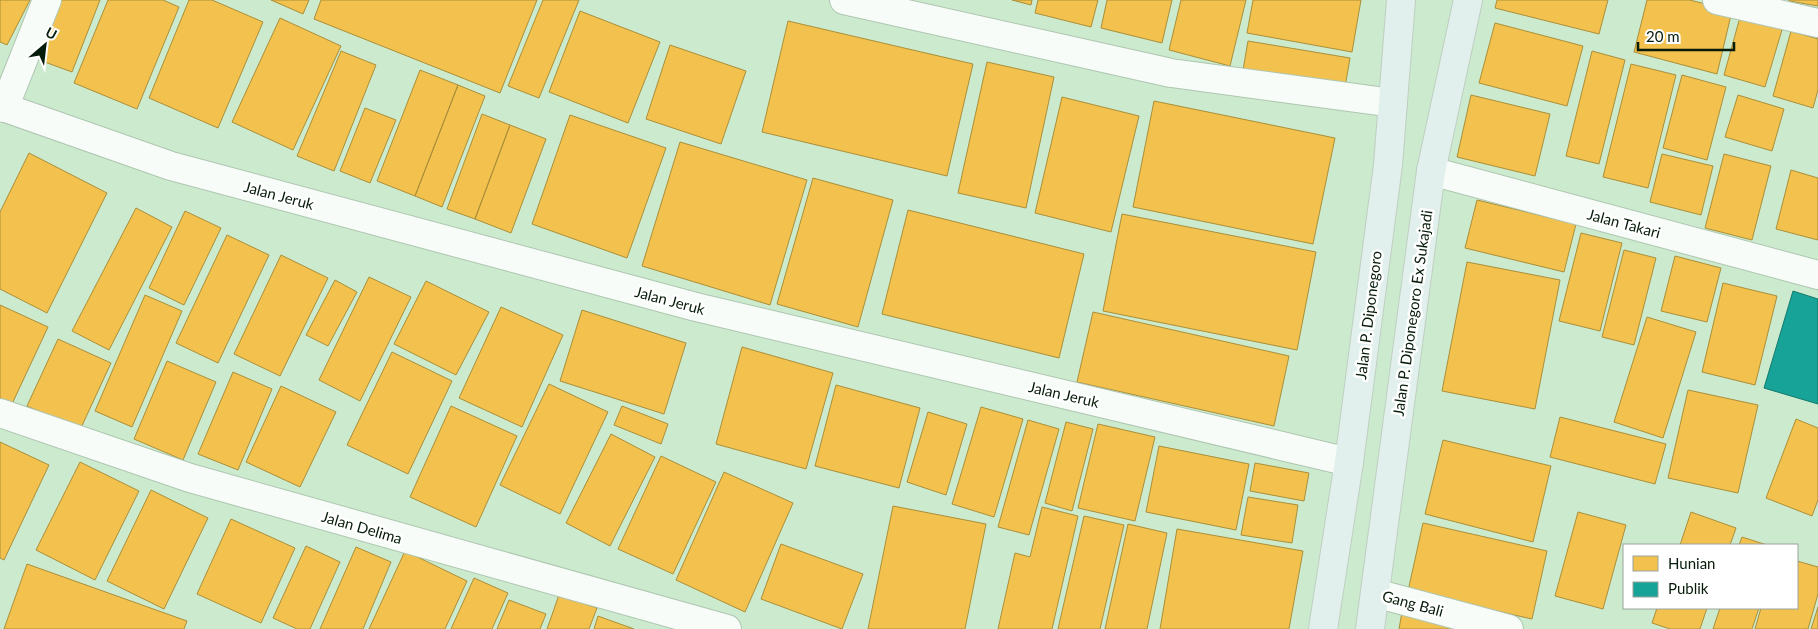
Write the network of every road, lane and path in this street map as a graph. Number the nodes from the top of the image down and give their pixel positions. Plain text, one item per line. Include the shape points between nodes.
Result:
1 (47, 0) edge
2 (844, 0) edge
3 (1401, 0) edge
4 (1468, 0) edge
5 (1717, 0) edge
6 (1818, 23) edge
7 (1393, 104) junction
8 (2, 107) edge
9 (1431, 171) junction
10 (1818, 275) edge
11 (0, 413) edge
12 (1349, 462) junction
13 (1375, 593) junction
14 (726, 629) edge
15 (1323, 629) edge
16 (1370, 629) edge
17 (1509, 629) edge

1 - 8 street
2 - 7 street via 1171,72
3 - 7 main road, Jalan P. Diponegoro
4 - 9 main road, Jalan P. Diponegoro Ex Sukajadi
5 - 6 street
7 - 12 main road, Jalan P. Diponegoro
8 - 12 street, Jalan Jeruk via 171,166 696,307
9 - 10 street, Jalan Takari
9 - 13 main road, Jalan P. Diponegoro Ex Sukajadi
11 - 14 street, Jalan Delima via 190,478
12 - 15 main road, Jalan P. Diponegoro
13 - 16 main road, Jalan P. Diponegoro Ex Sukajadi
13 - 17 street, Gang Bali

